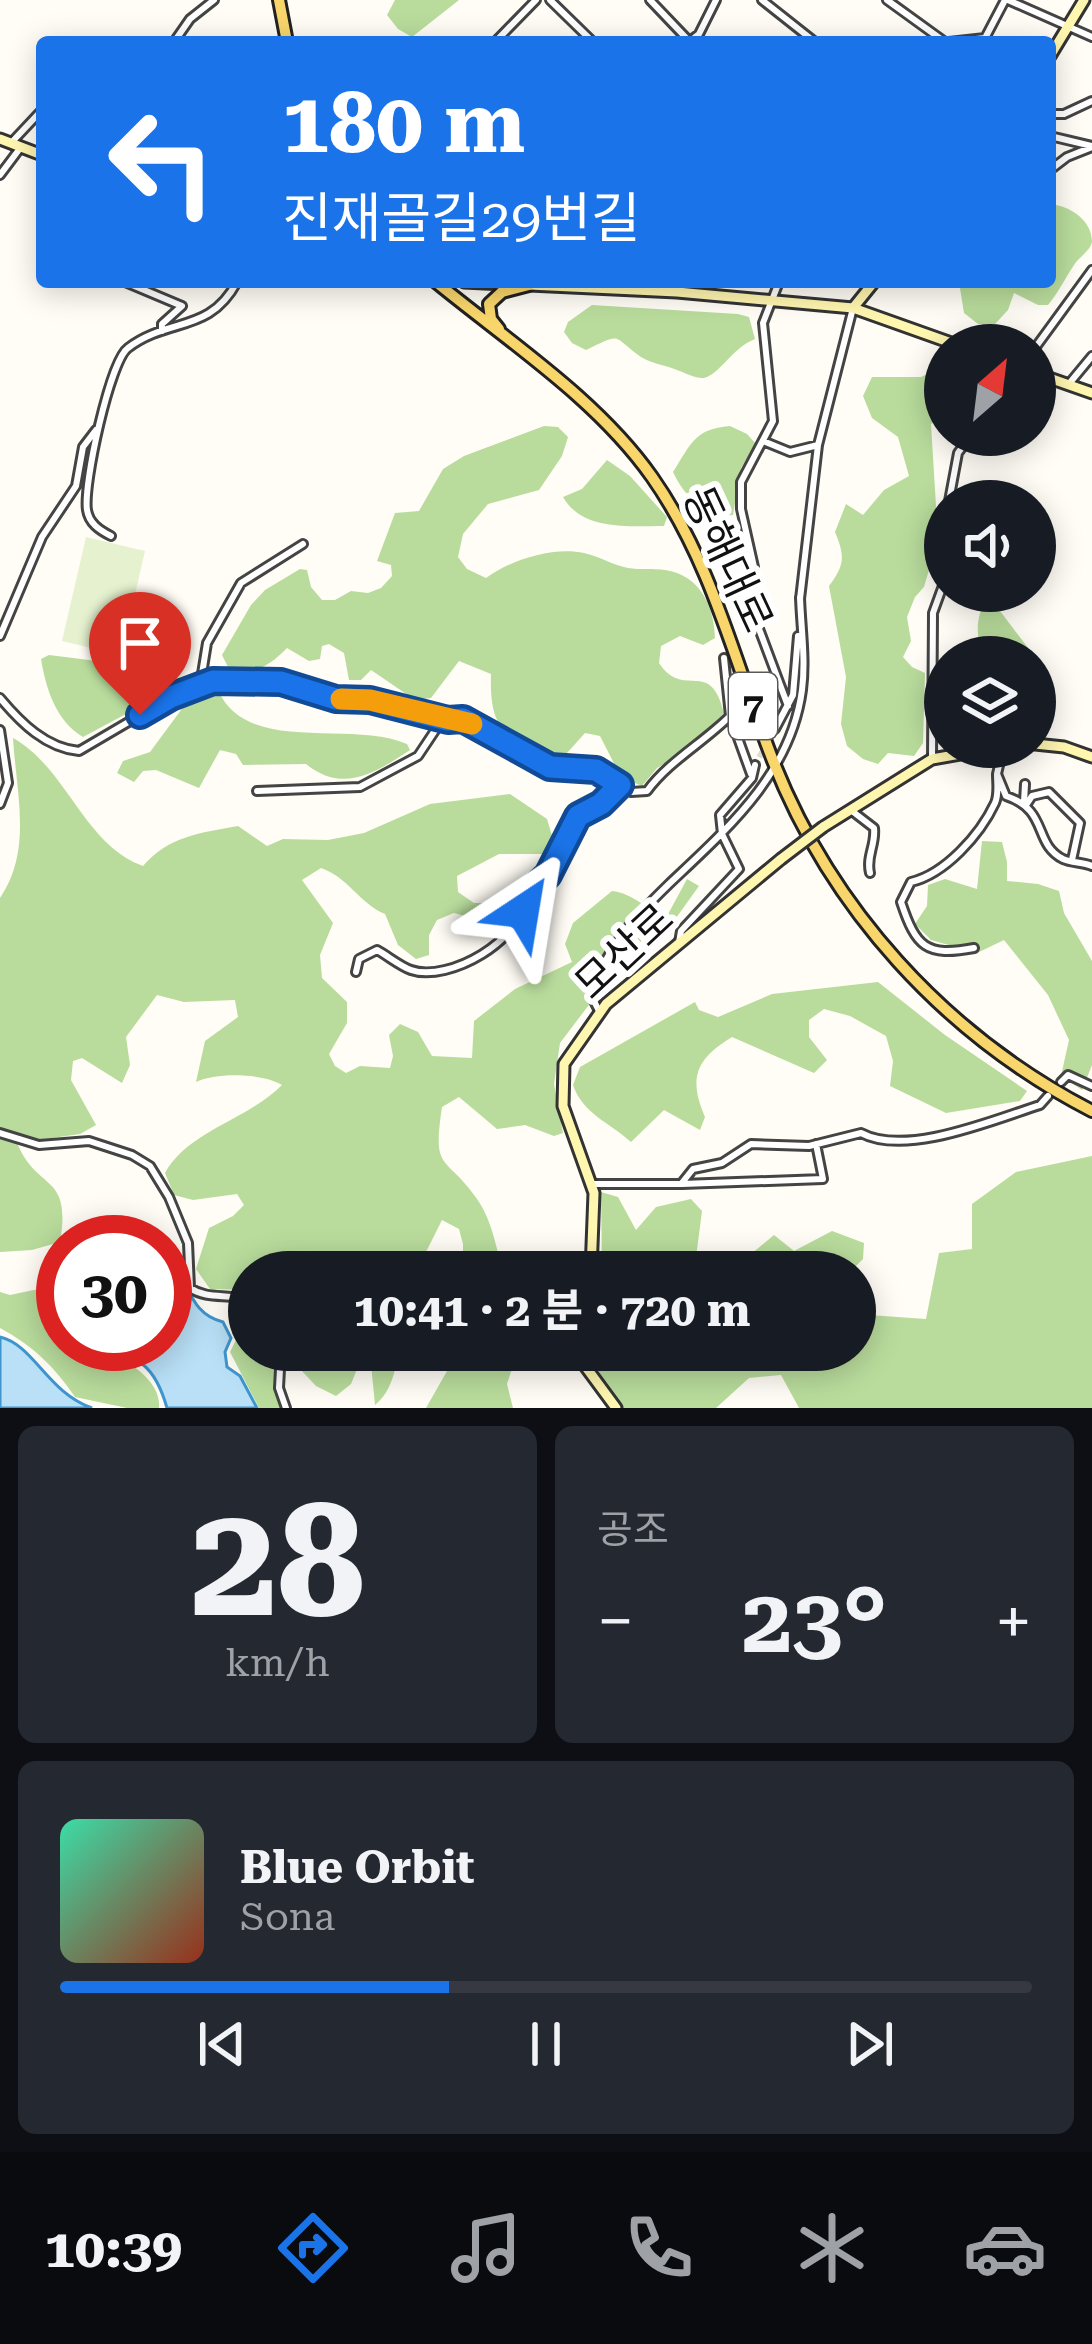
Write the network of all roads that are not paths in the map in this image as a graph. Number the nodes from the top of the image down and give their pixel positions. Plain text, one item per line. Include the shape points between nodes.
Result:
1 (214, 0) edge
2 (279, 0) edge
3 (536, 0) edge
4 (550, 0) edge
5 (650, 0) edge
6 (716, 0) edge
7 (762, 0) edge
8 (886, 0) edge
9 (1007, 0) edge
10 (1084, 0) edge
11 (1067, 28) junction
12 (178, 36) edge
13 (285, 36) edge
14 (501, 36) edge
15 (586, 36) edge
16 (685, 36) edge
17 (696, 36) edge
18 (807, 36) edge
19 (938, 36) edge
20 (986, 36) edge
21 (1092, 37) edge
22 (1056, 46) edge
23 (1092, 100) edge
24 (1056, 114) edge
25 (36, 116) edge
26 (1056, 137) edge
27 (11, 143) edge
28 (1092, 146) edge
29 (1056, 165) edge
30 (0, 175) edge
31 (1092, 271) edge
32 (139, 288) edge
33 (233, 288) edge
34 (443, 288) edge
35 (517, 288) edge
36 (684, 288) edge
37 (777, 288) edge
38 (869, 288) edge
39 (772, 301) junction
40 (853, 308) junction
41 (1053, 324) edge
42 (162, 331) junction
43 (924, 333) edge
44 (513, 345) junction
45 (1092, 356) edge
46 (1056, 380) edge
47 (1069, 385) junction
48 (1092, 393) edge
49 (103, 422) junction
50 (763, 442) junction
51 (818, 446) junction
52 (111, 536) dead end
53 (303, 544) dead end
54 (800, 597) junction
55 (4, 615) edge
56 (0, 636) edge
57 (724, 658) dead end
58 (200, 686) junction
59 (0, 698) edge
60 (788, 706) junction
61 (730, 716) junction
62 (443, 718) junction
63 (775, 728) tunnel mouth
64 (0, 730) edge
65 (1056, 746) edge
66 (1092, 758) edge
67 (924, 764) edge
68 (755, 765) tunnel mouth
69 (775, 766) junction
70 (998, 768) edge
71 (997, 774) junction
72 (752, 778) junction
73 (1024, 784) dead end
74 (620, 785) junction
75 (257, 791) dead end
76 (1025, 803) junction
77 (0, 804) edge
78 (849, 809) junction
79 (722, 834) junction
80 (1072, 860) junction
81 (1092, 866) edge
82 (870, 874) dead end
83 (679, 942) junction
84 (974, 948) dead end
85 (356, 972) dead end
86 (600, 1013) junction
87 (1061, 1082) dead end
88 (1092, 1086) edge
89 (1048, 1096) dead end
90 (1092, 1111) edge
91 (0, 1133) edge
92 (816, 1144) junction
93 (591, 1184) junction
94 (681, 1184) junction
95 (591, 1251) edge
96 (228, 1297) edge
97 (280, 1371) edge
98 (589, 1371) edge
99 (286, 1408) edge
100 (616, 1408) edge

1 - 12 street
2 - 13 main road
3 - 14 street
4 - 15 street
5 - 16 street
6 - 17 street
7 - 18 street
8 - 19 street
9 - 11 street
9 - 20 street
10 - 11 street
11 - 21 street
11 - 22 street
23 - 24 street
25 - 27 street
26 - 28 street
27 - 30 street
28 - 29 street
31 - 41 street
32 - 42 street via 182,306
33 - 42 street via 215,313
34 - 44 main road, 동해대로 / 7
35 - 44 main road via 489,304
36 - 39 street
37 - 39 street
38 - 40 street
39 - 40 street
39 - 50 street via 764,323 772,421
40 - 43 street
40 - 51 street
42 - 49 street via 123,350
44 - 69 main road, 동해대로 / 7 via 621,440 670,507 704,568
45 - 47 street
46 - 47 street
47 - 48 street
49 - 52 street via 86,512
49 - 55 street via 83,447 76,486
50 - 51 street via 790,452
50 - 60 street via 741,482 754,567 744,589
51 - 54 street
53 - 58 street via 241,583 207,643
54 - 60 street
54 - 69 street via 801,693
55 - 56 street
57 - 61 street
58 - 59 street via 80,751 40,737
58 - 62 street via 281,682
60 - 63 street
61 - 72 street
61 - 74 street via 647,791
62 - 74 street via 463,719 550,767 596,770
62 - 75 street via 418,756 360,787
64 - 77 street via 8,783
65 - 66 street
67 - 78 street, 모산로
68 - 72 street
69 - 79 street
69 - 90 main road, 동해대로 / 7 via 818,855 899,966 991,1046
70 - 71 street
71 - 76 street via 1006,796
71 - 84 street via 994,806 971,837 927,878 911,882 901,902 922,943 944,953
72 - 79 street via 719,815
73 - 76 street
74 - 85 street via 578,816 548,875 523,898 514,930 488,950 438,972 412,971 377,950 359,959
76 - 80 street via 1042,837
76 - 80 street via 1049,792 1065,805 1079,823
78 - 82 street via 874,828
78 - 83 street, 모산로, bridge
79 - 83 street via 739,869
79 - 86 street via 612,945 591,995
80 - 81 street
83 - 86 street, 모산로
86 - 93 street, 모산로 via 564,1064 563,1106
87 - 88 street via 1068,1075
89 - 92 street via 1040,1106 948,1133 876,1141 861,1133
91 - 96 street via 39,1145 89,1141 144,1162 188,1243 190,1288
92 - 94 street via 752,1144 693,1169
92 - 94 street via 823,1179
93 - 94 street
93 - 95 street, 모산로
97 - 99 street
98 - 100 street

